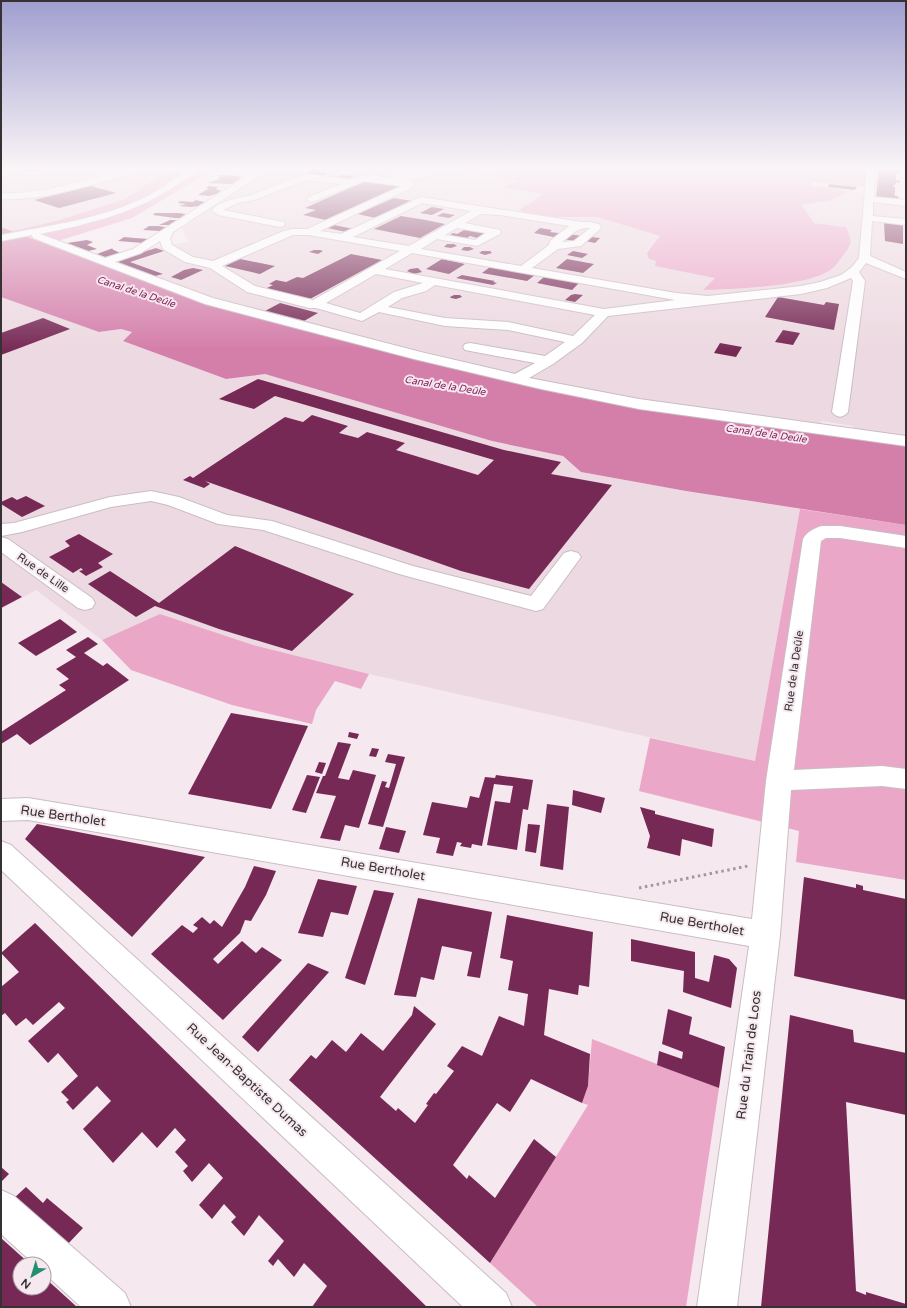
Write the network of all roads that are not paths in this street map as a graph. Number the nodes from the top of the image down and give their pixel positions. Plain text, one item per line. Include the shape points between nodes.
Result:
1 (53, 228) edge
2 (172, 228) edge
3 (317, 228) edge
4 (363, 228) edge
5 (450, 228) edge
6 (477, 228) edge
7 (575, 228) edge
8 (596, 228) edge
9 (874, 228) edge
10 (169, 230) junction
11 (309, 232) junction
12 (37, 236) dead end
13 (436, 236) junction
14 (344, 237) junction
15 (1, 238) edge
16 (554, 246) junction
17 (412, 249) junction
18 (865, 250) junction
19 (103, 262) junction
20 (214, 265) junction
21 (524, 269) junction
22 (374, 270) junction
23 (853, 272) junction
24 (906, 276) edge
25 (432, 282) junction
26 (708, 300) junction
27 (317, 304) junction
28 (377, 308) junction
29 (604, 313) junction
30 (572, 340) dead end
31 (470, 347) dead end
32 (548, 361) junction
33 (517, 379) junction
34 (840, 412) dead end
35 (906, 441) edge
36 (1, 530) edge
37 (906, 542) edge
38 (1, 543) edge
39 (571, 557) dead end
40 (85, 603) dead end
41 (906, 779) edge
42 (778, 792) junction
43 (1, 810) edge
44 (1, 853) edge
45 (764, 935) junction
46 (1, 1210) edge
47 (112, 1307) edge
48 (492, 1307) edge
49 (717, 1307) edge

1 - 15 street
2 - 10 street
3 - 11 street
4 - 14 street
5 - 13 street
6 - 13 street via 496,232 477,243
7 - 16 street via 554,243
8 - 16 street via 577,244
9 - 18 street via 875,237
10 - 19 street via 137,251
10 - 20 street via 165,238 168,247 188,260
11 - 14 street
11 - 20 street via 285,234
12 - 19 street
13 - 17 street
14 - 17 street
16 - 21 street
17 - 21 street
17 - 22 street
18 - 23 street
18 - 24 street
19 - 33 street via 209,301
20 - 27 street via 255,291
21 - 26 street via 676,297
22 - 25 street
22 - 27 street
23 - 26 street via 839,279 801,290
23 - 34 street via 859,281
25 - 28 street via 422,288 398,295
25 - 29 street
26 - 29 street
27 - 28 street via 362,317
28 - 30 street via 446,322 508,326
29 - 32 street via 577,340
31 - 32 street
32 - 33 street
33 - 35 street via 639,404
36 - 39 street via 110,502 151,496 173,501 224,520 265,524 406,570 536,604
37 - 42 street, Rue de la Deûle via 840,532 822,532 812,539
38 - 40 street, Rue de Lille
41 - 42 street via 882,776
42 - 45 street, Rue du Train de Loos
43 - 45 street, Rue Bertholet via 28,809
44 - 48 street, Rue Jean-Baptiste Dumas
45 - 49 street, Rue du Train de Loos
46 - 47 street

